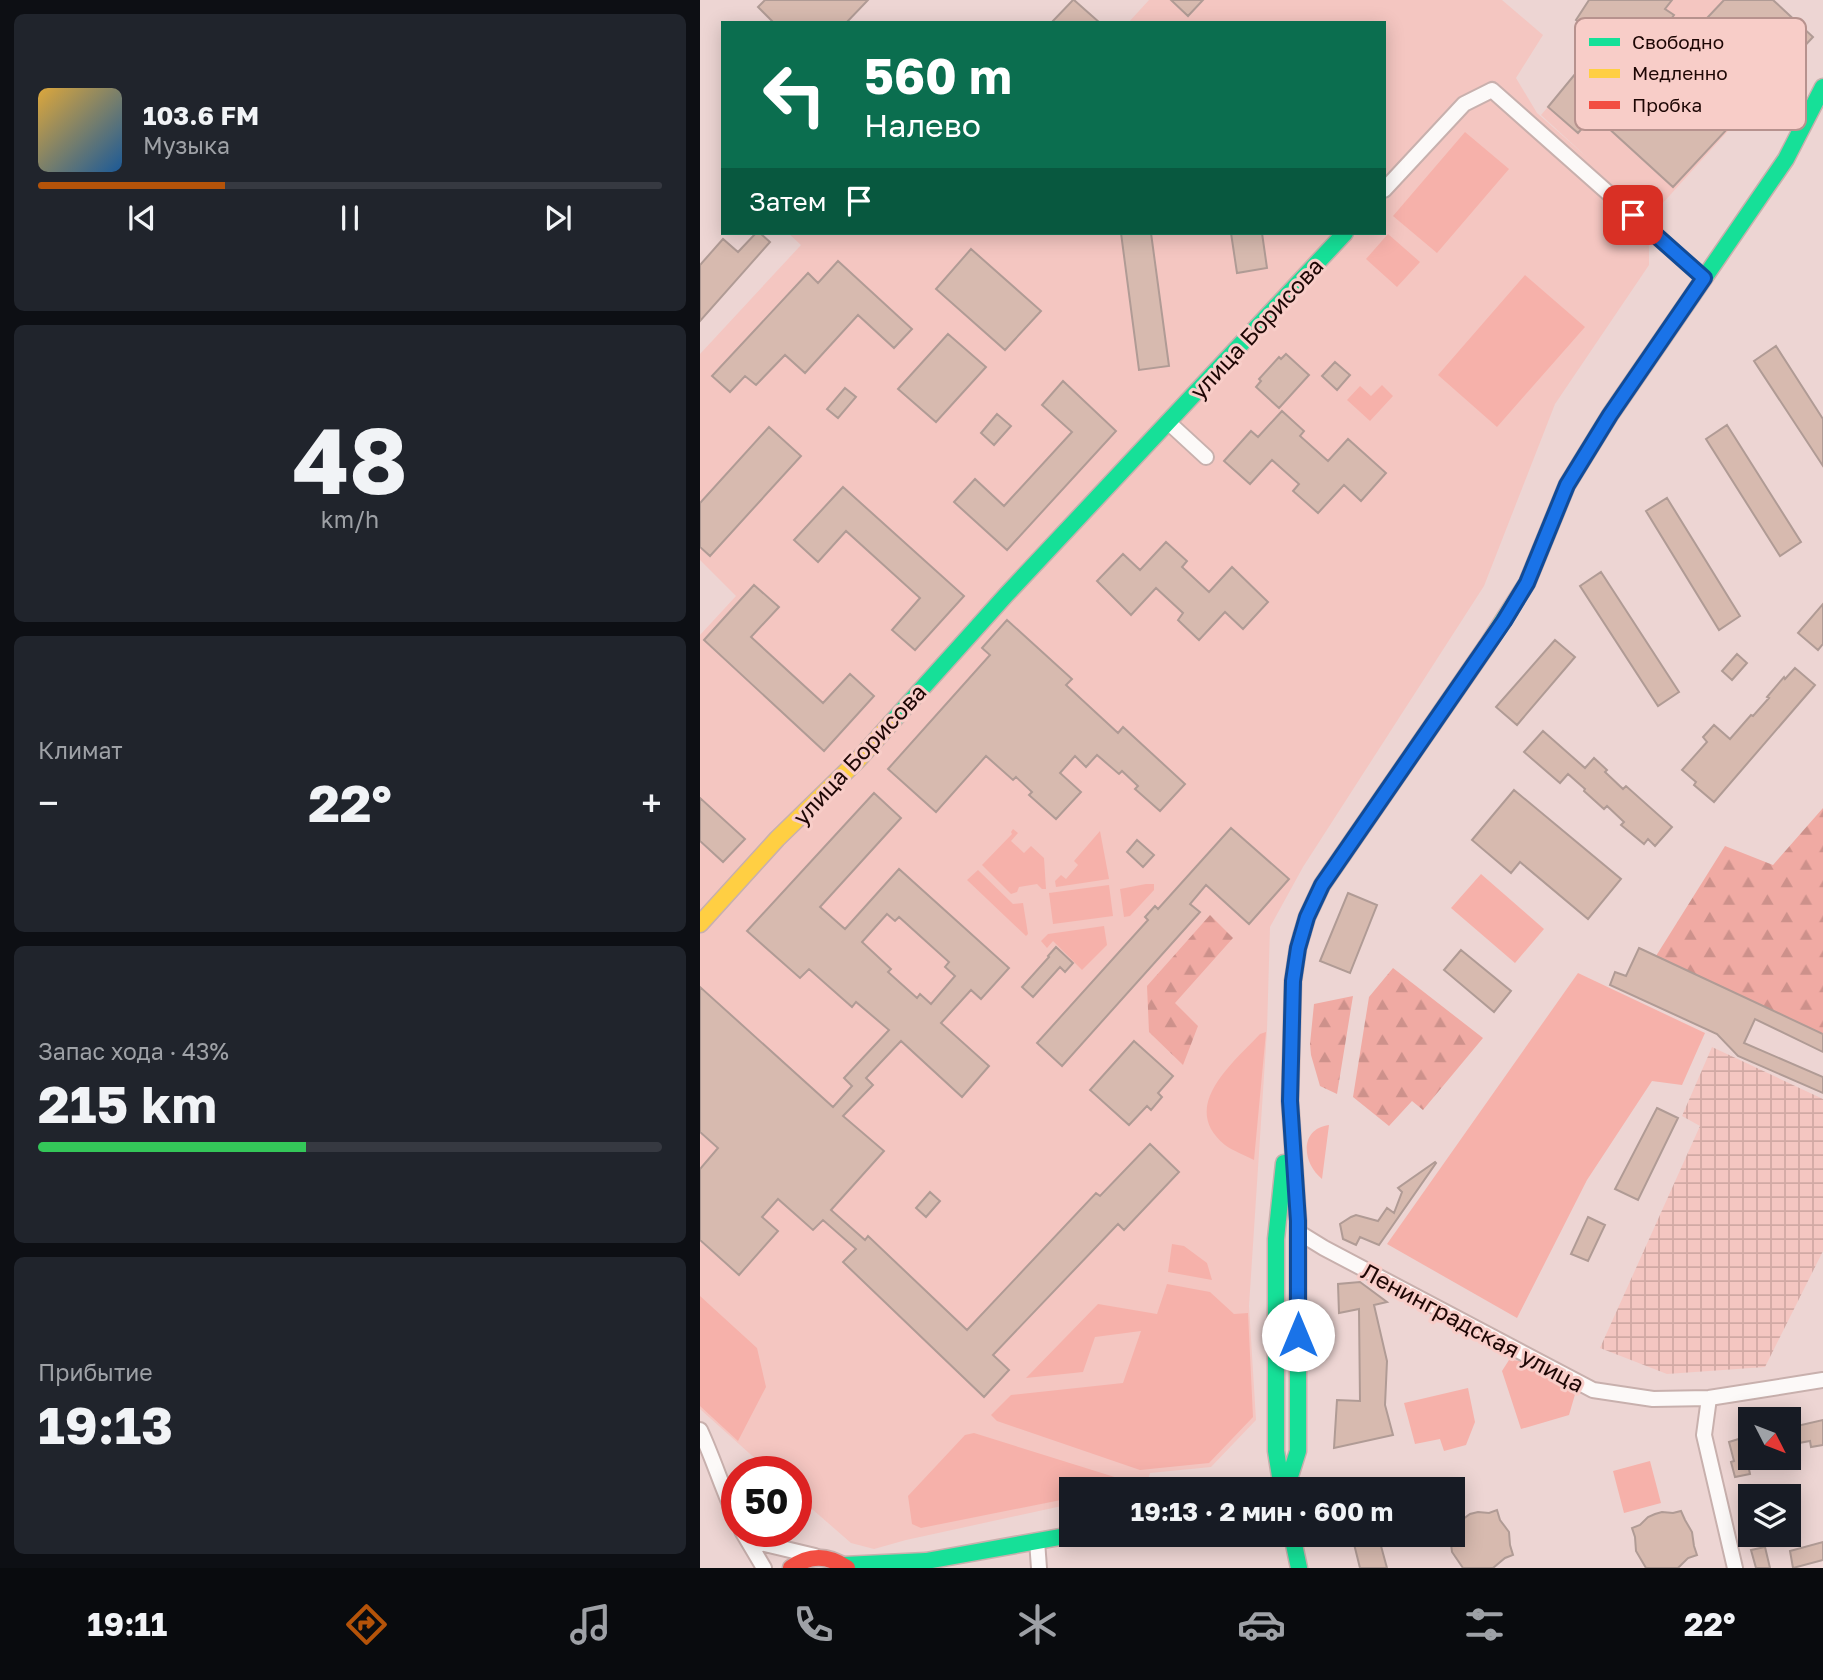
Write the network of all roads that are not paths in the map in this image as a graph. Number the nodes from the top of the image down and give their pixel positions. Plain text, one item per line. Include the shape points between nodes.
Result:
1 (1823, 87) edge
2 (1806, 120) edge
3 (1801, 130) edge
4 (1386, 188) edge
5 (1343, 235) edge
6 (1704, 278) junction
7 (1168, 422) junction
8 (1206, 457) dead end
9 (700, 924) edge
10 (1290, 1101) junction
11 (1298, 1232) junction
12 (1823, 1380) edge
13 (1709, 1398) junction
14 (700, 1430) edge
15 (1281, 1477) edge
16 (1288, 1477) edge
17 (721, 1483) edge
18 (1059, 1537) edge
19 (1037, 1541) junction
20 (749, 1547) edge
21 (752, 1547) edge
22 (785, 1547) edge
23 (1295, 1547) edge
24 (817, 1556) junction
25 (920, 1564) edge
26 (845, 1567) edge
27 (758, 1568) edge
28 (764, 1568) edge
29 (792, 1568) edge
30 (1039, 1568) edge
31 (1299, 1568) edge
32 (1735, 1568) edge

1 - 2 main road
3 - 6 main road
4 - 6 street via 1464,104 1492,90
5 - 7 main road, улица Борисова
6 - 10 main road via 1567,485 1527,583 1504,621 1322,885 1307,917 1293,981
7 - 8 street
7 - 9 main road, улица Борисова via 858,760
10 - 11 main road
10 - 15 main road via 1276,1239 1276,1451
11 - 13 street, Ленинградская улица via 1593,1390 1653,1399
11 - 16 main road via 1298,1451
12 - 13 street, Ленинградская улица
13 - 32 street via 1704,1435
14 - 17 street
18 - 19 main road
19 - 25 main road
19 - 30 street
20 - 27 street
21 - 28 street
22 - 24 street
23 - 31 main road
24 - 26 main road
24 - 29 main road
25 - 26 main road

